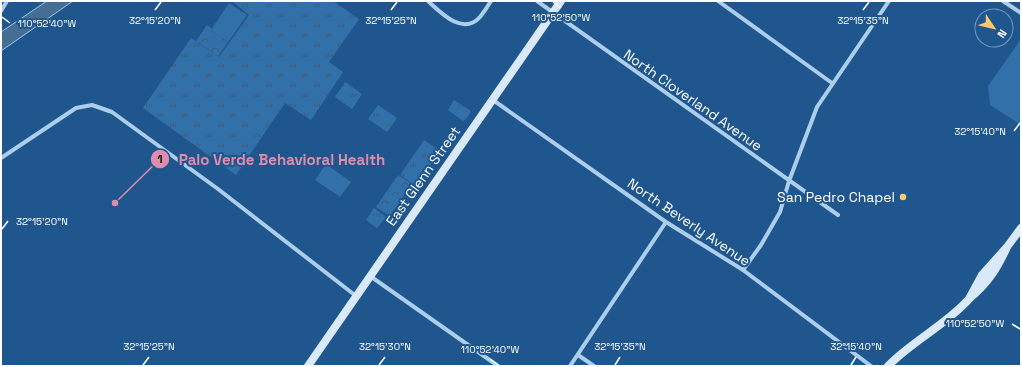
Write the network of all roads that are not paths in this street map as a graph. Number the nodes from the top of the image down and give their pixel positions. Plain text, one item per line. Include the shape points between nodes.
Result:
1 (8, 1) edge
2 (428, 1) edge
3 (491, 1) edge
4 (537, 1) edge
5 (561, 1) edge
6 (718, 1) edge
7 (889, 1) edge
8 (1004, 1) edge
9 (1, 11) edge
10 (552, 13) junction
11 (1021, 13) edge
12 (832, 83) junction
13 (493, 99) junction
14 (1, 158) edge
15 (789, 181) junction
16 (838, 215) dead end
17 (666, 222) junction
18 (1021, 228) edge
19 (743, 270) junction
20 (370, 276) junction
21 (356, 296) junction
22 (578, 355) junction
23 (308, 366) edge
24 (498, 366) edge
25 (570, 366) edge
26 (594, 366) edge
27 (871, 366) edge
28 (888, 366) edge

1 - 9 street
2 - 3 street via 456,23 467,24 480,18
4 - 10 street, North Cloverland Avenue
5 - 10 street, East Glenn Street
6 - 12 street
7 - 12 street
8 - 11 street
10 - 13 street, East Glenn Street
10 - 15 street, North Cloverland Avenue
12 - 15 street via 817,107
13 - 17 street, North Beverly Avenue
13 - 20 street, East Glenn Street
14 - 21 street via 76,108 92,106 112,112 218,189
15 - 16 street, North Cloverland Avenue
15 - 19 street via 780,212
17 - 19 street, North Beverly Avenue
17 - 22 street
18 - 28 street via 982,275 969,298
19 - 27 street, North Beverly Avenue
20 - 21 street, East Glenn Street
20 - 24 street
21 - 23 street, East Glenn Street
22 - 25 street
22 - 26 street

